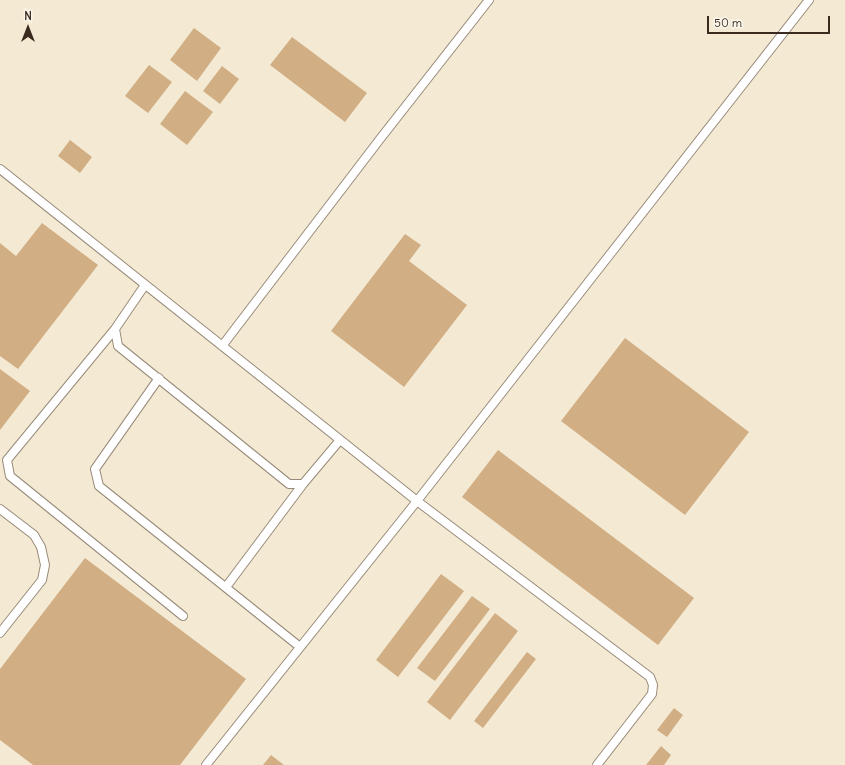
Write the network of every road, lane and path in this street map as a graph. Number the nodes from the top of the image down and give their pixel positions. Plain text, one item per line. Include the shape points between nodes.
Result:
1 (489, 0) edge
2 (809, 0) edge
3 (0, 169) edge
4 (145, 285) junction
5 (115, 329) junction
6 (222, 346) junction
7 (159, 378) junction
8 (340, 440) junction
9 (303, 484) junction
10 (417, 501) junction
11 (0, 509) edge
12 (226, 587) junction
13 (183, 616) dead end
14 (0, 633) edge
15 (300, 647) junction
16 (206, 765) edge
17 (597, 765) edge

1 - 6 lane
2 - 10 lane
3 - 4 lane
4 - 5 lane
4 - 6 lane
5 - 7 lane via 118,346
5 - 13 lane via 7,460 10,476
6 - 8 lane
7 - 9 lane via 289,484
7 - 12 lane via 95,469 99,486
8 - 9 lane
8 - 10 lane
9 - 12 lane
10 - 15 lane
10 - 17 lane via 650,677 653,685 652,694
11 - 14 lane via 34,535 42,547 45,564 42,580
12 - 15 lane
15 - 16 lane

